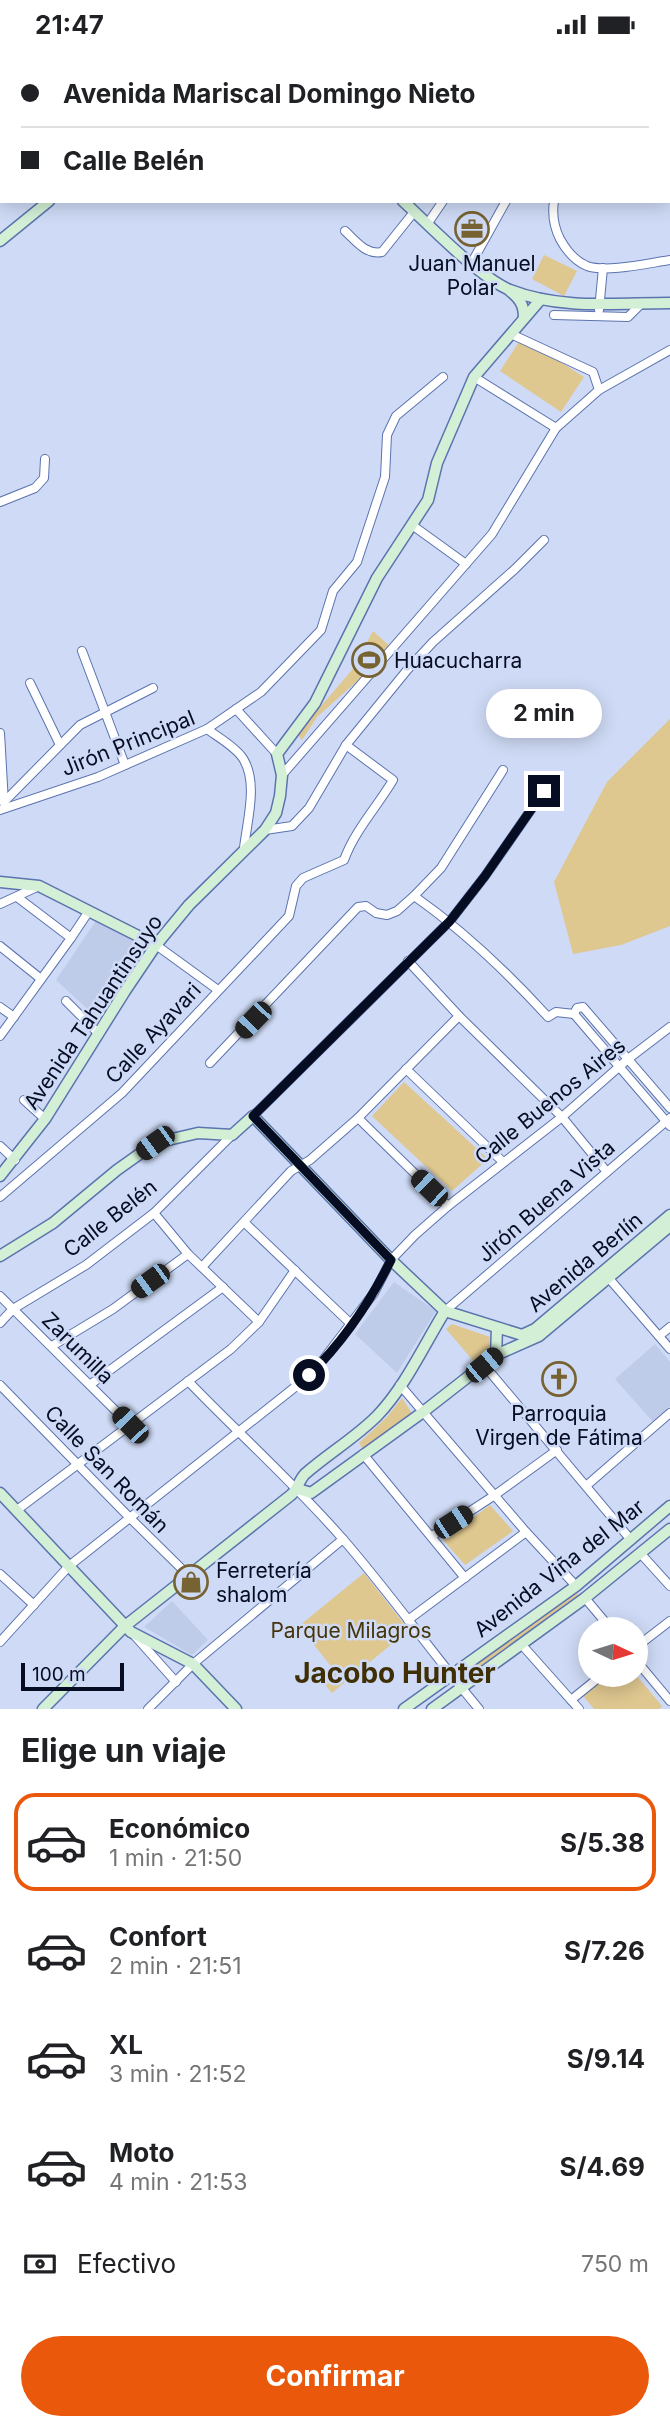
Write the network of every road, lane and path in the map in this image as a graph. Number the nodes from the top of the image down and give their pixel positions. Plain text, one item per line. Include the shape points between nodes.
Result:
1 (47, 203) edge
2 (405, 203) edge
3 (442, 203) edge
4 (505, 203) edge
5 (554, 203) edge
6 (414, 212) junction
7 (428, 223) junction
8 (345, 232) dead end
9 (0, 241) edge
10 (670, 260) edge
11 (471, 264) junction
12 (603, 268) junction
13 (508, 289) junction
14 (541, 299) junction
15 (642, 303) junction
16 (670, 303) edge
17 (599, 304) junction
18 (554, 315) dead end
19 (598, 316) junction
20 (524, 318) junction
21 (512, 334) junction
22 (670, 350) edge
23 (443, 377) dead end
24 (474, 377) junction
25 (599, 390) junction
26 (556, 428) junction
27 (45, 459) dead end
28 (0, 502) edge
29 (412, 526) junction
30 (544, 540) dead end
31 (466, 564) junction
32 (82, 651) dead end
33 (30, 683) dead end
34 (153, 688) dead end
35 (236, 709) junction
36 (106, 712) junction
37 (207, 729) junction
38 (0, 733) edge
39 (60, 745) junction
40 (346, 745) junction
41 (277, 754) junction
42 (125, 765) junction
43 (503, 770) dead end
44 (282, 775) junction
45 (544, 791) dead end
46 (3, 807) edge
47 (265, 830) junction
48 (244, 848) junction
49 (0, 882) edge
50 (39, 886) junction
51 (414, 896) junction
52 (17, 898) junction
53 (0, 904) edge
54 (89, 911) junction
55 (450, 921) junction
56 (71, 938) junction
57 (156, 945) junction
58 (0, 946) edge
59 (408, 961) junction
60 (41, 979) junction
61 (218, 990) junction
62 (66, 1000) dead end
63 (0, 1007) edge
64 (575, 1014) junction
65 (459, 1016) junction
66 (13, 1017) junction
67 (670, 1027) edge
68 (99, 1034) junction
69 (0, 1036) edge
70 (628, 1059) junction
71 (210, 1063) dead end
72 (619, 1066) junction
73 (406, 1069) junction
74 (24, 1100) dead end
75 (670, 1108) edge
76 (253, 1116) junction
77 (562, 1117) junction
78 (358, 1118) junction
79 (45, 1119) junction
80 (669, 1122) edge
81 (232, 1135) junction
82 (0, 1146) edge
83 (15, 1160) junction
84 (503, 1162) junction
85 (300, 1165) junction
86 (607, 1172) junction
87 (0, 1176) edge
88 (0, 1197) edge
89 (447, 1206) junction
90 (154, 1213) junction
91 (670, 1215) edge
92 (245, 1223) junction
93 (670, 1226) edge
94 (188, 1254) junction
95 (0, 1257) edge
96 (391, 1260) junction
97 (202, 1268) junction
98 (295, 1270) junction
99 (606, 1275) junction
100 (223, 1287) junction
101 (0, 1296) edge
102 (13, 1308) junction
103 (445, 1311) junction
104 (259, 1322) junction
105 (0, 1323) edge
106 (351, 1324) junction
107 (670, 1327) edge
108 (497, 1328) junction
109 (659, 1336) junction
110 (524, 1339) junction
111 (52, 1346) junction
112 (670, 1349) edge
113 (496, 1355) junction
114 (484, 1365) junction
115 (188, 1381) junction
116 (92, 1384) junction
117 (0, 1385) edge
118 (400, 1385) junction
119 (423, 1412) junction
120 (670, 1413) edge
121 (130, 1425) junction
122 (238, 1433) junction
123 (557, 1450) junction
124 (363, 1454) junction
125 (78, 1464) junction
126 (586, 1486) junction
127 (298, 1489) junction
128 (0, 1493) edge
129 (495, 1495) junction
130 (670, 1506) edge
131 (17, 1510) junction
132 (128, 1517) junction
133 (670, 1529) edge
134 (526, 1532) junction
135 (432, 1536) junction
136 (344, 1539) junction
137 (631, 1540) junction
138 (641, 1553) junction
139 (69, 1566) junction
140 (0, 1573) edge
141 (189, 1576) junction
142 (465, 1578) junction
143 (576, 1586) junction
144 (670, 1587) edge
145 (585, 1598) junction
146 (34, 1605) junction
147 (601, 1617) edge
148 (408, 1620) junction
149 (670, 1621) edge
150 (128, 1629) junction
151 (648, 1638) edge
152 (0, 1642) edge
153 (522, 1645) junction
154 (193, 1664) junction
155 (451, 1675) junction
156 (648, 1675) edge
157 (176, 1682) junction
158 (587, 1687) edge
159 (462, 1688) junction
160 (571, 1700) junction
161 (670, 1701) edge
162 (230, 1707) edge
163 (43, 1709) edge
164 (148, 1709) edge
165 (404, 1709) edge
166 (432, 1709) edge
167 (479, 1709) edge
168 (579, 1709) edge

1 - 9 street
2 - 6 street
3 - 7 street
4 - 11 street
5 - 12 street via 556,229 572,257
6 - 7 street
6 - 8 street via 382,252 365,250
7 - 11 street
10 - 12 street
11 - 13 street
12 - 17 street
13 - 14 street
13 - 20 street via 520,299
14 - 17 street
14 - 20 street
15 - 16 street
15 - 17 street
15 - 19 street via 628,317
17 - 19 street
18 - 19 street
20 - 21 street
21 - 24 street
21 - 25 street via 593,372
22 - 25 street
23 - 35 street, Jirón Principal via 396,416 387,435 385,477 357,562 333,591 321,631 261,692
24 - 26 street
24 - 29 street via 437,463 428,500
25 - 26 street
26 - 31 street via 492,534
27 - 28 street via 44,478 36,488
29 - 31 street
29 - 41 street via 377,577 315,703
30 - 40 street via 433,642
31 - 44 street
32 - 36 street
33 - 39 street
34 - 36 street
35 - 37 street, Jirón Principal
35 - 41 street
36 - 39 street via 80,725
36 - 42 street
37 - 42 street, Jirón Principal
37 - 48 street via 242,757 249,775
38 - 46 street
39 - 46 street
40 - 47 street via 309,808 292,826
40 - 61 street, Calle Ayavari via 393,780 352,840 344,860 296,886 289,916
41 - 44 street, Avenida Tahuantinsuyo
42 - 46 street, Jirón Principal
43 - 51 street via 441,869
44 - 47 street, Avenida Tahuantinsuyo via 276,813
45 - 55 street, Calle Belén
47 - 48 street, Avenida Tahuantinsuyo
48 - 57 street, Avenida Tahuantinsuyo
49 - 50 street
50 - 52 street
50 - 54 street
51 - 55 street
51 - 71 street via 387,915 358,907
52 - 53 street
52 - 56 street
54 - 56 street
54 - 57 street
55 - 59 street, Calle Belén
55 - 64 street via 548,1017 556,1012
56 - 60 street
57 - 61 street
57 - 68 street, Avenida Tahuantinsuyo
58 - 60 street
59 - 65 street
59 - 76 street, Calle Belén
60 - 66 street
61 - 88 street, Calle Ayavari via 122,1093
62 - 68 street
63 - 66 street
64 - 70 street via 583,1007
64 - 72 street
65 - 73 street
65 - 77 street
66 - 69 street
67 - 70 street, Calle Buenos Aires
68 - 79 street, Avenida Tahuantinsuyo
70 - 72 street, Calle Buenos Aires
70 - 75 street
72 - 77 street, Calle Buenos Aires
72 - 80 street
73 - 78 street
73 - 84 street
74 - 79 street
76 - 81 street, Calle Belén
76 - 85 street
77 - 84 street, Calle Buenos Aires
77 - 86 street
78 - 85 street
78 - 89 street
79 - 83 street, Avenida Tahuantinsuyo
80 - 86 street, Jirón Buena Vista
81 - 90 street, Calle Belén
81 - 95 street via 198,1133 155,1143 54,1223
82 - 83 street
83 - 87 street, Avenida Tahuantinsuyo
84 - 89 street, Calle Buenos Aires
85 - 92 street
85 - 96 street
86 - 103 street, Jirón Buena Vista
89 - 96 street, Calle Buenos Aires
90 - 94 street
90 - 102 street, Calle Belén via 86,1265
91 - 99 street, Avenida Berlín
92 - 97 street
92 - 98 street
93 - 99 street, Avenida Berlín
94 - 97 street
94 - 111 street via 113,1309
96 - 103 street
96 - 106 street, Calle Buenos Aires
97 - 100 street
98 - 104 street
98 - 106 street
99 - 109 street
99 - 110 street, Avenida Berlín via 539,1336
100 - 104 street
100 - 116 street
101 - 102 street, Zarumilla
102 - 105 street, Calle Belén
102 - 111 street, Zarumilla
103 - 108 street
103 - 118 street
104 - 115 street
106 - 122 street, Calle Buenos Aires via 309,1375
107 - 109 street
108 - 110 street
108 - 113 street
109 - 112 street
110 - 113 street, Avenida Berlín
111 - 116 street, Zarumilla
113 - 114 street, Avenida Berlín
114 - 119 street, Avenida Berlín
114 - 123 street
115 - 121 street
115 - 122 street
116 - 121 street, Zarumilla
117 - 125 street, Calle San Román
118 - 119 street
118 - 127 street via 361,1430 302,1476
119 - 124 street, Avenida Berlín
119 - 129 street
120 - 126 street
121 - 125 street
122 - 127 street
122 - 132 street, Calle Buenos Aires
123 - 126 street
123 - 129 street
124 - 127 street, Avenida Berlín via 311,1493
124 - 135 street
125 - 131 street
125 - 132 street, Calle San Román
126 - 137 street
127 - 136 street
127 - 141 street
128 - 131 street
129 - 134 street
129 - 135 street
130 - 137 street, Avenida Viña del Mar
131 - 139 street
132 - 139 street, Calle Buenos Aires
132 - 141 street, Calle San Román
133 - 138 street, Avenida Viña del Mar
134 - 142 street
134 - 143 street
135 - 142 street
136 - 148 street
136 - 154 street
137 - 143 street, Avenida Viña del Mar
138 - 144 street
138 - 145 street, Avenida Viña del Mar
139 - 146 street, Calle Buenos Aires
139 - 150 street
140 - 146 street
141 - 150 street
142 - 148 street
143 - 155 street, Avenida Viña del Mar
145 - 147 street
145 - 153 street, Avenida Viña del Mar
146 - 152 street, Calle Buenos Aires
148 - 155 street
149 - 151 street
150 - 154 street
150 - 157 street
150 - 163 street
153 - 159 street, Avenida Viña del Mar
153 - 160 street
154 - 157 street
154 - 162 street
155 - 159 street
155 - 165 street, Avenida Viña del Mar
156 - 161 street
157 - 164 street
158 - 160 street
159 - 166 street, Avenida Viña del Mar
159 - 167 street
160 - 168 street

